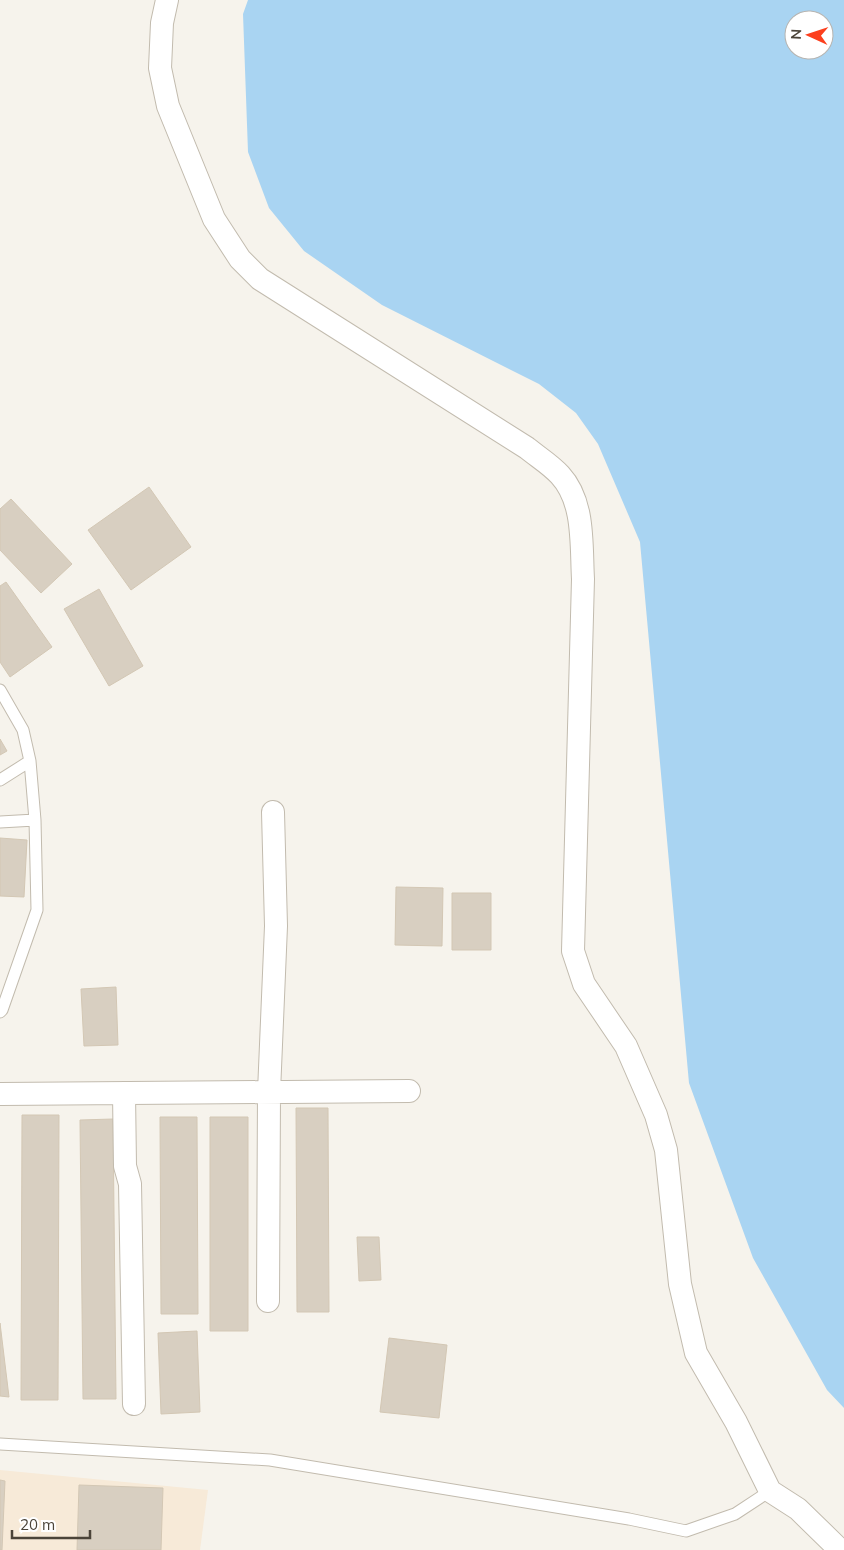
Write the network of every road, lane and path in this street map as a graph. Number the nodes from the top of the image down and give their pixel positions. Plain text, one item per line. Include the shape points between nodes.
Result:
1 (167, 0) edge
2 (0, 690) edge
3 (30, 761) junction
4 (0, 780) edge
5 (273, 812) dead end
6 (35, 820) junction
7 (0, 822) edge
8 (0, 1012) edge
9 (409, 1091) dead end
10 (269, 1092) junction
11 (124, 1093) junction
12 (0, 1094) edge
13 (268, 1301) dead end
14 (134, 1404) dead end
15 (0, 1444) edge
16 (770, 1491) junction
17 (840, 1550) edge

1 - 16 street via 162,23 160,68 168,106 214,219 240,259 260,279 527,448 560,475 573,496 581,529 583,579 573,951 584,984 626,1046 656,1115 666,1150 680,1284 696,1353 736,1422
2 - 3 lane via 22,730
3 - 4 lane
3 - 6 lane
5 - 10 street via 276,926
6 - 7 lane
6 - 8 lane via 38,910
9 - 10 street
10 - 11 street
10 - 13 street
11 - 12 street
11 - 14 street via 125,1166 130,1184
15 - 16 lane via 270,1460 686,1531 735,1514
16 - 17 street via 798,1509

